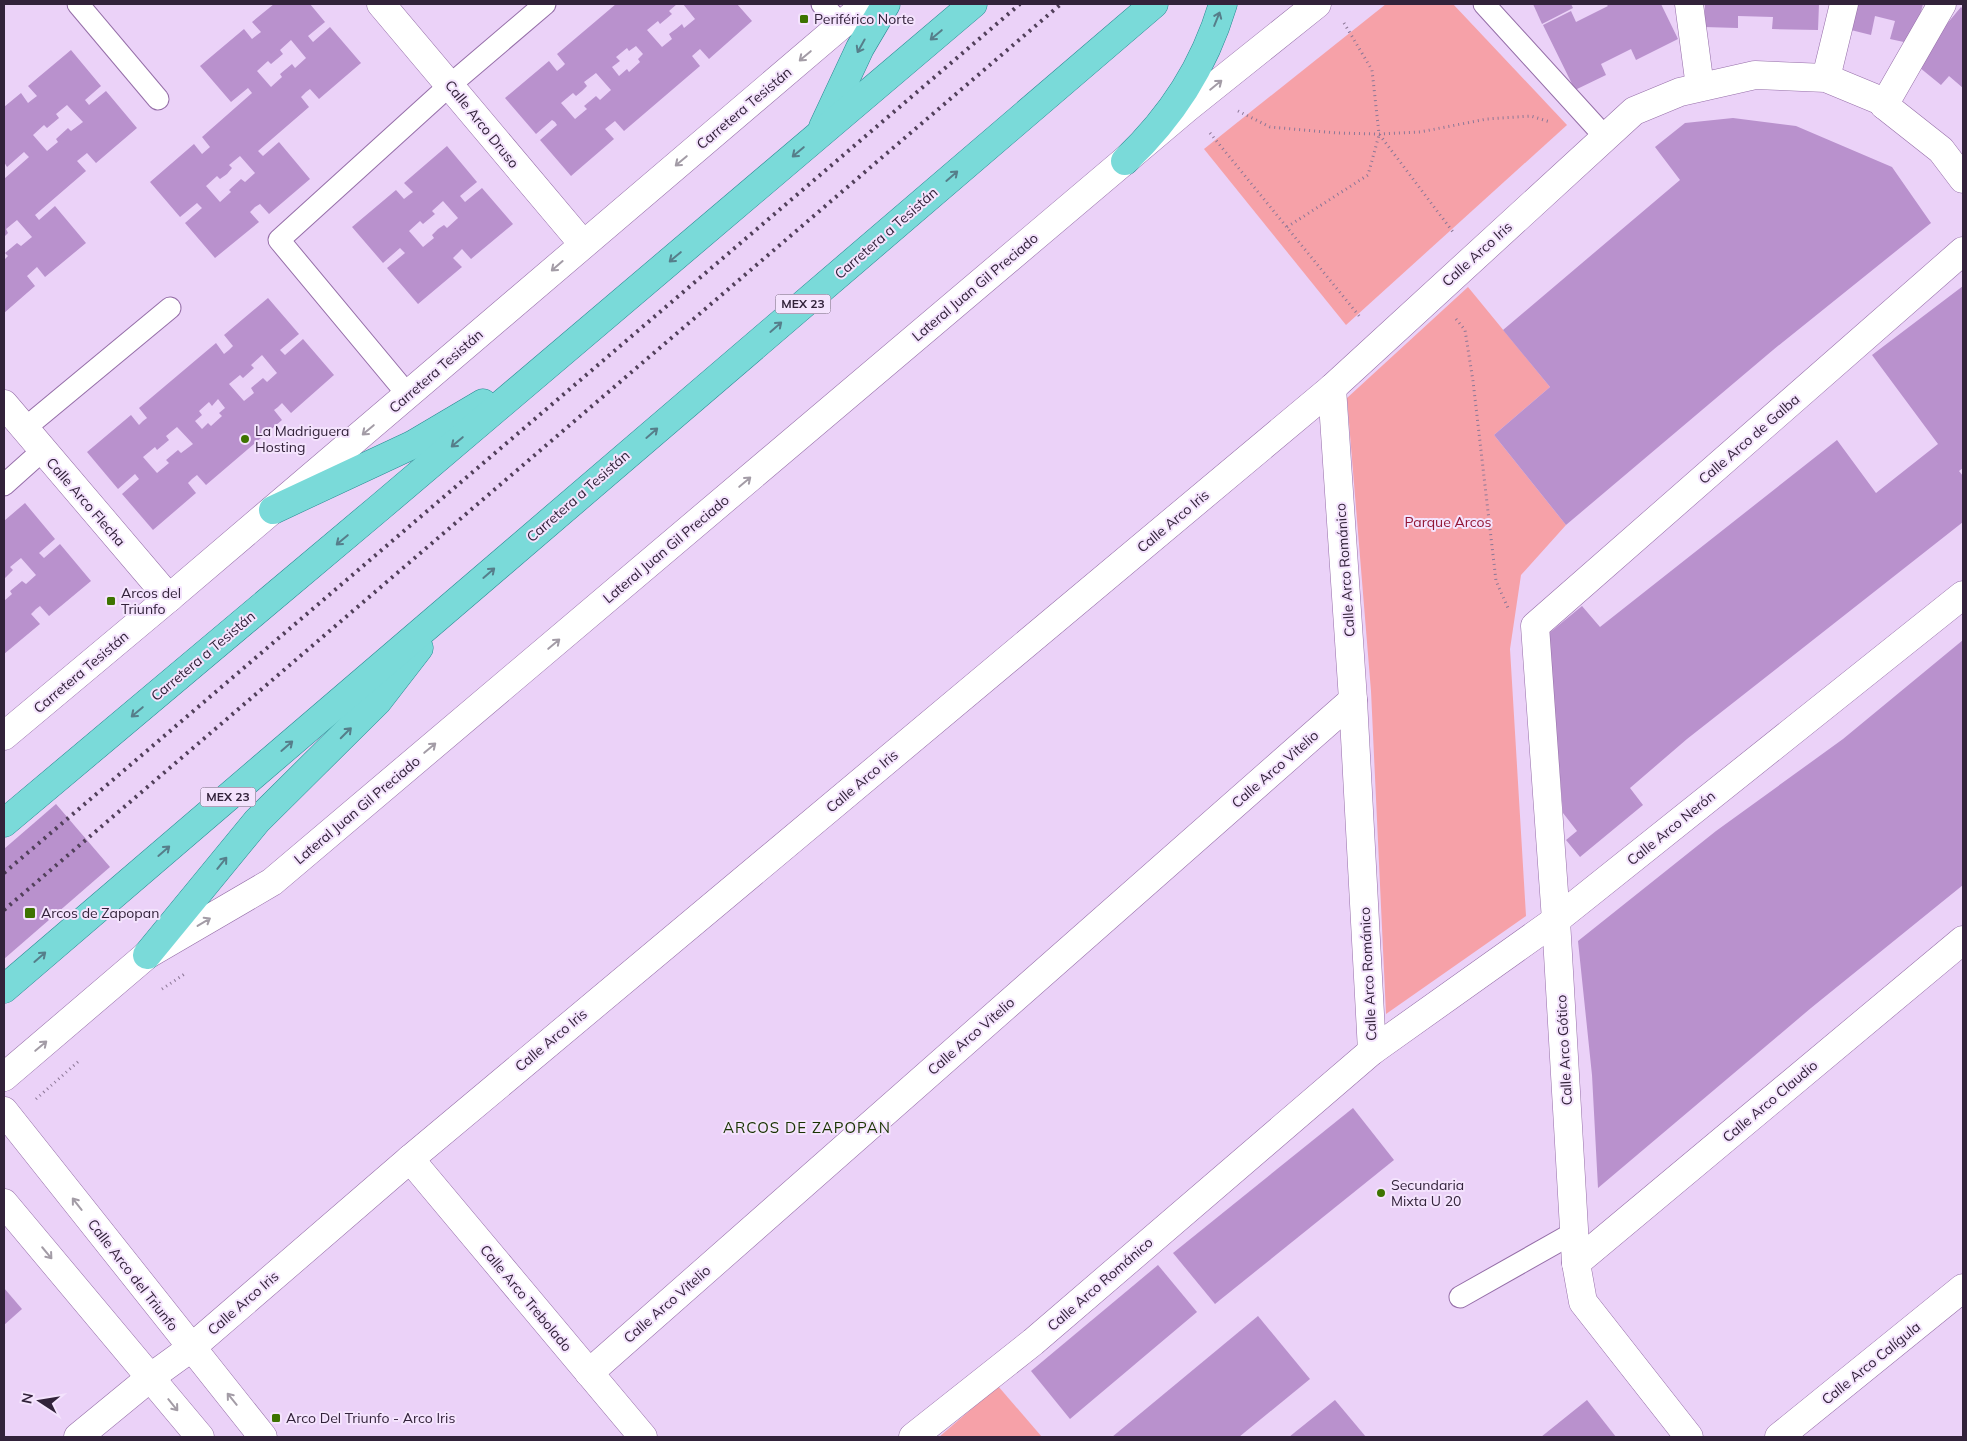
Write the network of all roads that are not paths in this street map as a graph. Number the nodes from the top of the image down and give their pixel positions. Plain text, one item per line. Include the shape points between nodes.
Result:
1 (78, 4) edge
2 (381, 4) edge
3 (545, 4) edge
4 (822, 4) edge
5 (866, 4) edge
6 (886, 4) edge
7 (973, 4) edge
8 (1154, 4) edge
9 (1223, 4) edge
10 (1317, 4) edge
11 (1484, 4) edge
12 (1690, 4) edge
13 (1844, 4) edge
14 (1942, 4) edge
15 (842, 25) junction
16 (1826, 78) junction
17 (450, 85) junction
18 (1700, 87) junction
19 (158, 98) dead end
20 (1884, 105) junction
21 (820, 134) junction
22 (1606, 138) junction
23 (1125, 161) junction
24 (1963, 179) edge
25 (583, 244) junction
26 (1963, 251) edge
27 (170, 308) dead end
28 (541, 370) junction
29 (1332, 388) junction
30 (408, 395) junction
31 (4, 404) edge
32 (24, 429) junction
33 (42, 451) junction
34 (4, 485) edge
35 (273, 510) junction
36 (1963, 595) edge
37 (169, 598) junction
38 (452, 604) junction
39 (1535, 626) joint
40 (1354, 700) junction
41 (4, 736) edge
42 (4, 823) edge
43 (1556, 920) junction
44 (1963, 940) edge
45 (147, 955) junction
46 (4, 989) edge
47 (1372, 1051) junction
48 (4, 1077) edge
49 (4, 1111) edge
50 (410, 1159) junction
51 (4, 1203) edge
52 (1575, 1232) junction
53 (1576, 1263) junction
54 (1963, 1288) edge
55 (1460, 1297) dead end
56 (191, 1348) junction
57 (589, 1373) junction
58 (151, 1377) junction
59 (78, 1437) edge
60 (200, 1437) edge
61 (263, 1437) edge
62 (643, 1437) edge
63 (913, 1437) edge
64 (1689, 1437) edge
65 (1779, 1437) edge

1 - 19 lane
2 - 17 street, Calle Arco Druso
3 - 17 lane
4 - 15 lane
5 - 15 street, Carretera Tesistán
6 -> 21 main road via 860,48
7 -> 21 main road, Carretera a Tesistán
38 -> 8 main road, Carretera a Tesistán / MEX 23
23 -> 9 main road via 1153,134 1175,106 1193,75
23 -> 10 street, Lateral Juan Gil Preciado
11 - 22 lane
12 - 18 street
13 - 16 street
14 - 20 street
15 -> 25 street, Carretera Tesistán
16 - 18 street via 1755,75
16 - 20 street via 1884,102
17 - 25 street, Calle Arco Druso
17 - 30 lane via 279,240
18 - 22 street, Calle Arco Iris via 1634,111
20 - 24 street via 1941,150
21 -> 28 main road, Carretera a Tesistán
22 - 29 street, Calle Arco Iris
45 -> 23 street, Lateral Juan Gil Preciado via 272,882
25 -> 30 street, Carretera Tesistán
26 - 39 street, Calle Arco de Galba
27 - 32 lane
28 - 35 main road via 412,445
28 -> 42 main road, Carretera a Tesistán
29 - 40 street, Calle Arco Románico
29 - 50 street, Calle Arco Iris
30 -> 35 street, Carretera Tesistán
31 - 32 street, Calle Arco Flecha
32 - 33 street, Calle Arco Flecha
33 - 34 lane
33 - 37 street, Calle Arco Flecha
35 - 37 street, Carretera Tesistán
36 - 43 street, Calle Arco Nerón
37 - 41 street, Carretera Tesistán
45 -> 38 main road via 257,821 378,702
46 -> 38 main road, Carretera a Tesistán / MEX 23
39 - 43 street, Calle Arco Gótico
40 - 47 street, Calle Arco Románico
40 - 57 street, Calle Arco Vitelio
43 - 47 street, Calle Arco Nerón
43 - 52 street, Calle Arco Gótico
44 - 53 street, Calle Arco Claudio
48 -> 45 street, Lateral Juan Gil Preciado
47 - 63 street, Calle Arco Románico via 1033,1342
56 -> 49 street, Calle Arco del Triunfo
50 - 56 street, Calle Arco Iris
50 - 57 street, Calle Arco Trebolado
51 -> 58 street
52 - 53 street, Calle Arco Gótico
52 - 55 lane
53 - 64 street, Calle Arco Gótico via 1583,1302
54 - 65 street, Calle Arco Calígula
56 - 58 street, Calle Arco Iris
61 -> 56 street, Calle Arco del Triunfo
57 - 62 street, Calle Arco Trebolado
58 - 59 street, Calle Arco Iris
58 -> 60 street

